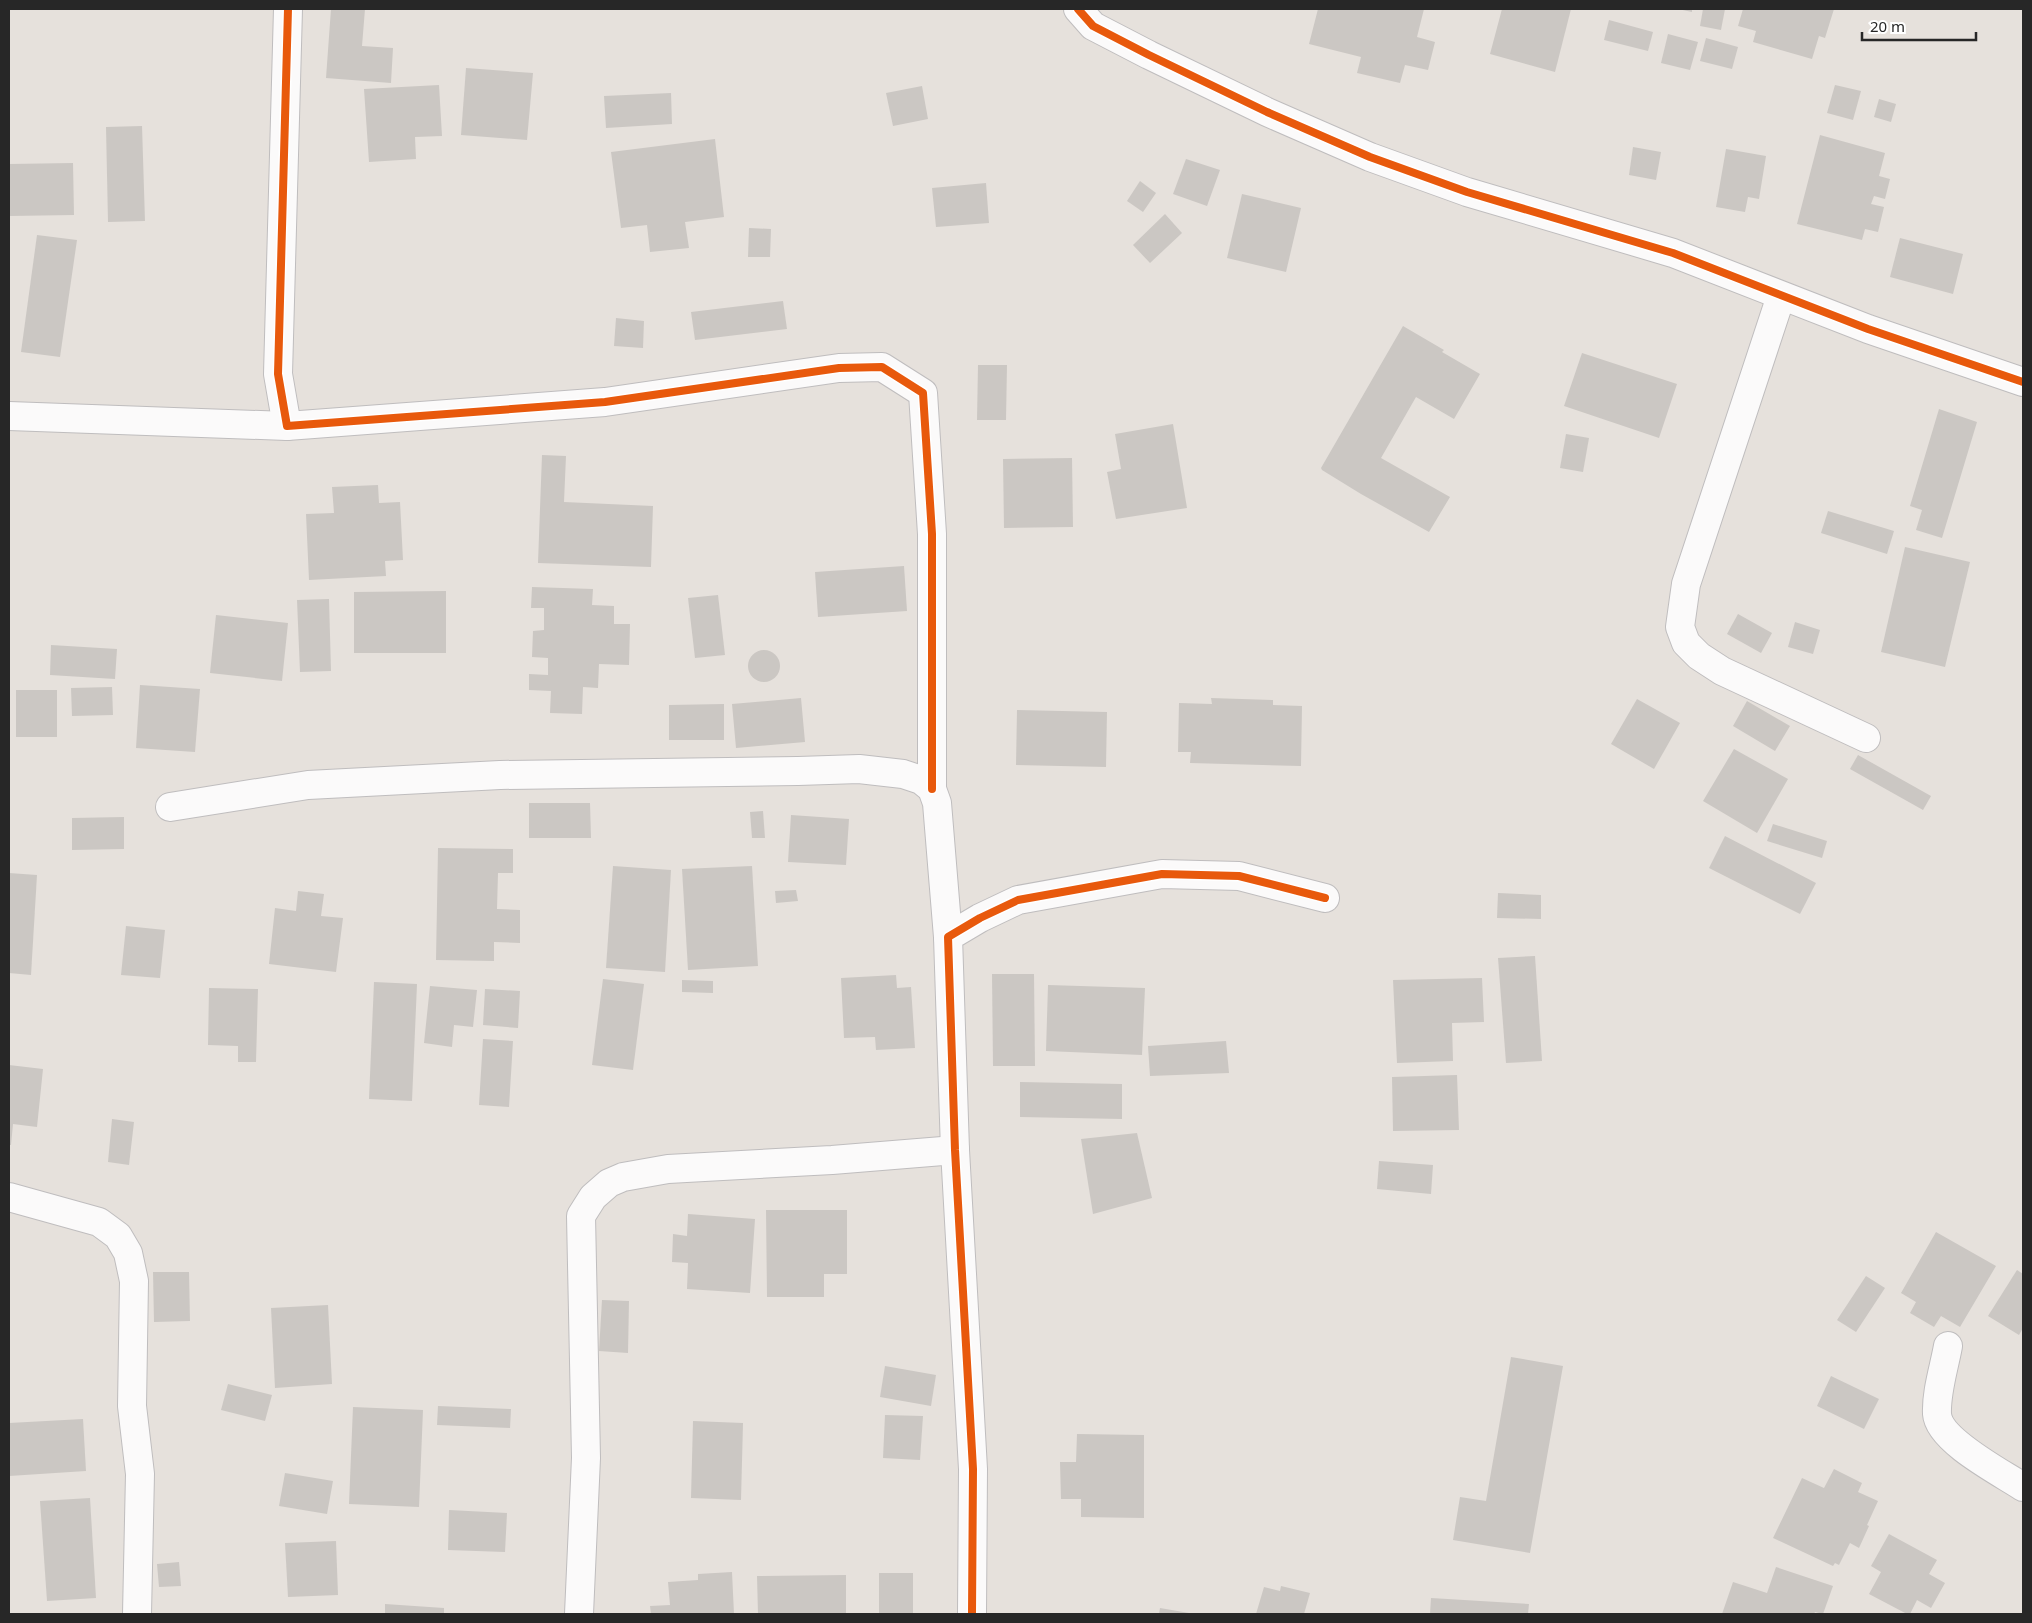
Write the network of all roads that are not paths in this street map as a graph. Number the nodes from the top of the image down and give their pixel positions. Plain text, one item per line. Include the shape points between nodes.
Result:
1 (288, 9) edge
2 (1078, 9) edge
3 (1781, 296) junction
4 (2023, 382) edge
5 (9, 416) edge
6 (287, 426) junction
7 (1866, 738) dead end
8 (932, 789) junction
9 (170, 807) dead end
10 (1326, 898) dead end
11 (948, 936) junction
12 (955, 1150) junction
13 (9, 1197) edge
14 (1948, 1346) dead end
15 (2023, 1487) edge
16 (136, 1614) edge
17 (578, 1614) edge
18 (972, 1614) edge

1 - 6 street via 278,374
2 - 3 street via 1094,26 1117,38 1267,112 1370,157 1467,192 1674,253
3 - 4 street
3 - 7 street via 1686,584 1680,627 1686,644 1722,671
5 - 6 street
6 - 8 street via 605,402 839,368 882,367 923,393 932,534
8 - 9 street via 921,780 903,774 859,768 500,775 308,785
8 - 11 street via 939,821
10 - 11 street via 1239,876 1162,874 1018,900
11 - 12 street
12 - 17 street via 668,1169 622,1177 609,1182 593,1197 582,1216 586,1458
12 - 18 street via 973,1470
13 - 16 street via 99,1222 118,1236 128,1253 134,1281 132,1406 140,1474
14 - 15 street via 1937,1417 1947,1435 1966,1451

